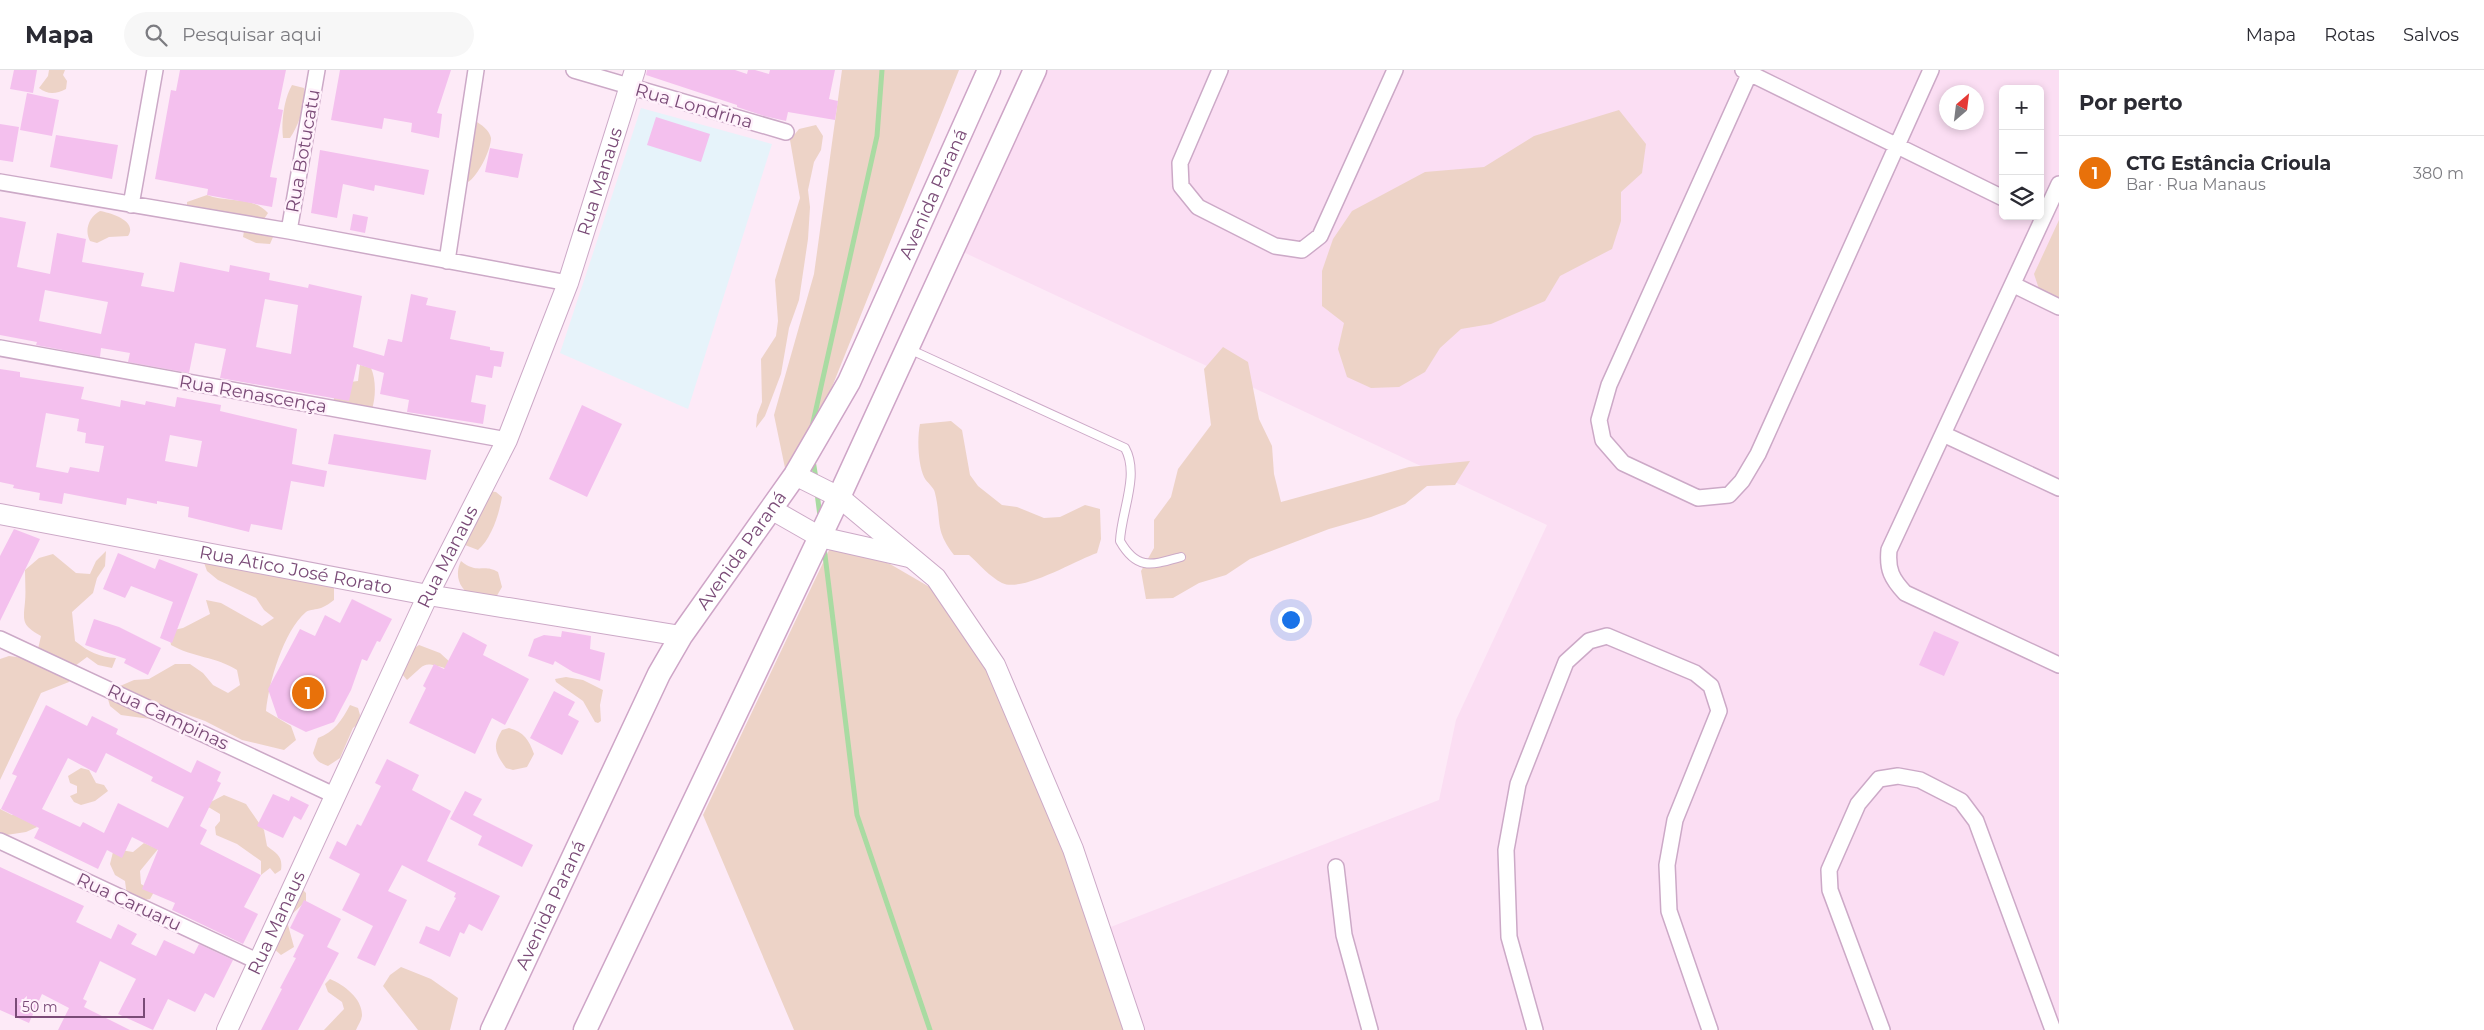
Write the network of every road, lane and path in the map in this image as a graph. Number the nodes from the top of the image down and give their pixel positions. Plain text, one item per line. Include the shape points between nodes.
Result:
1 (155, 70) edge
2 (317, 70) edge
3 (476, 70) edge
4 (574, 70) edge
5 (989, 70) edge
6 (1035, 70) edge
7 (1220, 70) edge
8 (1395, 70) edge
9 (1931, 70) edge
10 (1748, 71) edge
11 (632, 79) edge
12 (786, 132) dead end
13 (1896, 143) junction
14 (0, 182) edge
15 (2059, 184) edge
16 (1999, 196) edge
17 (131, 205) junction
18 (2044, 212) edge
19 (2040, 220) edge
20 (289, 231) junction
21 (447, 261) junction
22 (568, 283) junction
23 (2014, 285) junction
24 (2059, 307) edge
25 (0, 348) edge
26 (908, 348) junction
27 (1943, 434) junction
28 (507, 440) junction
29 (800, 468) junction
30 (2059, 488) edge
31 (839, 498) junction
32 (772, 509) junction
33 (0, 514) edge
34 (820, 536) junction
35 (1181, 557) dead end
36 (914, 558) junction
37 (428, 595) junction
38 (681, 636) junction
39 (0, 638) edge
40 (2059, 666) edge
41 (336, 796) junction
42 (0, 841) edge
43 (1336, 867) dead end
44 (259, 962) junction
45 (227, 1030) edge
46 (492, 1030) edge
47 (585, 1030) edge
48 (1134, 1030) edge
49 (1370, 1030) edge
50 (1535, 1030) edge
51 (1710, 1030) edge
52 (1882, 1030) edge
53 (2053, 1030) edge

1 - 17 street
2 - 20 street, Rua Botucatu
3 - 21 street
4 - 11 street, Rua Londrina
5 - 29 main road, Avenida Paraná via 849,382
6 - 26 main road
7 - 8 street via 1180,163 1181,186 1198,207 1275,246 1302,250 1320,236
9 - 13 street
10 - 13 street
10 - 13 street via 1608,384 1600,427 1603,440 1624,463 1698,498 1729,495 1742,481 1758,454
11 - 12 street, Rua Londrina
11 - 22 street, Rua Manaus
13 - 16 street
14 - 17 street
15 - 18 street
17 - 20 street
19 - 23 street
20 - 21 street
21 - 22 street
22 - 28 street, Rua Manaus
23 - 24 street
23 - 27 street
25 - 28 street, Rua Renascença
26 - 31 main road
26 - 35 lane via 1125,448 1130,483 1120,541 1133,559 1151,565
27 - 30 street
27 - 40 street via 1889,550 1888,565 1892,579 1905,593
28 - 37 street, Rua Manaus
29 - 31 street
29 - 32 main road, Avenida Paraná
31 - 34 main road
31 - 36 street
32 - 34 street
32 - 38 main road, Avenida Paraná
33 - 37 street, Rua Atico José Rorato
34 - 36 street
34 - 47 main road
36 - 48 street via 936,578 953,600 995,665 1073,850
37 - 38 street, Rua Atico José Rorato
37 - 41 street, Rua Manaus
38 - 46 main road, Avenida Paraná via 659,674
39 - 41 street, Rua Campinas
41 - 44 street, Rua Manaus
42 - 44 street, Rua Caruaru
43 - 49 street via 1344,935
44 - 45 street, Rua Manaus
50 - 51 street via 1509,937 1506,850 1518,784 1566,662 1589,641 1607,636 1695,673 1711,686 1720,711 1675,820 1667,865 1669,911
52 - 53 street via 1830,890 1830,870 1858,804 1879,779 1898,776 1920,780 1961,801 1976,821

